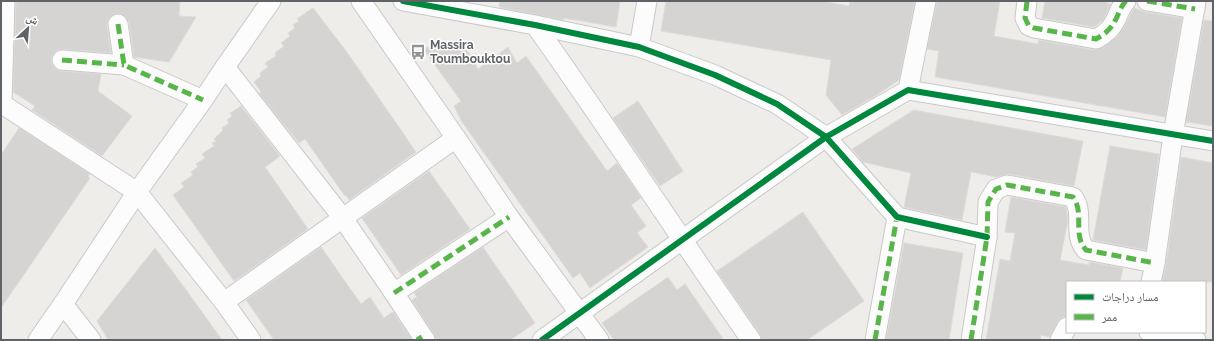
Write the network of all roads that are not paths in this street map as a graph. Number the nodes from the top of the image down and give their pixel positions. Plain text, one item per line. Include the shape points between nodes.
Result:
1 (5, 1) edge
2 (271, 1) edge
3 (361, 1) edge
4 (404, 1) edge
5 (647, 1) edge
6 (926, 1) edge
7 (1027, 1) edge
8 (1126, 1) edge
9 (1147, 1) edge
10 (1196, 5) edge
11 (118, 24) dead end
12 (535, 25) junction
13 (639, 47) junction
14 (62, 60) dead end
15 (124, 66) junction
16 (225, 67) junction
17 (908, 90) junction
18 (203, 100) junction
19 (1, 107) edge
20 (1173, 135) junction
21 (826, 137) junction
22 (456, 138) junction
23 (1213, 141) edge
24 (137, 192) junction
25 (342, 217) junction
26 (509, 217) junction
27 (898, 217) junction
28 (986, 237) junction
29 (681, 240) junction
30 (1155, 263) junction
31 (1151, 281) edge
32 (394, 293) junction
33 (224, 302) junction
34 (63, 304) junction
35 (578, 313) junction
36 (1066, 329) edge
37 (1155, 333) edge
38 (421, 339) edge
39 (38, 340) edge
40 (91, 340) edge
41 (251, 340) edge
42 (542, 340) edge
43 (599, 340) edge
44 (750, 340) edge
45 (875, 340) edge
46 (970, 340) edge
47 (1060, 340) edge
48 (1196, 340) edge

1 - 19 street
2 - 16 street
3 - 22 street
4 - 12 street
5 - 13 street
6 - 17 street
7 - 8 street via 1025,18 1029,26 1096,39 1108,31
9 - 10 street
10 - 20 street
11 - 15 street
12 - 13 street
12 - 29 street
13 - 21 street via 715,75 777,104
14 - 15 street
15 - 18 street
16 - 18 street
16 - 25 street
17 - 20 street
17 - 21 street
18 - 24 street
19 - 24 street
20 - 23 street
20 - 30 street
21 - 27 street
21 - 29 street
22 - 25 street
22 - 26 street
24 - 33 street
24 - 34 street
25 - 32 street
25 - 33 street
26 - 32 street
26 - 35 street
27 - 28 street
27 - 45 street
28 - 30 street via 988,202 996,189 1007,185 1073,197 1080,211 1079,232 1086,250
28 - 46 street
29 - 35 street
29 - 44 street
30 - 31 street
32 - 38 street
33 - 41 street
34 - 39 street
34 - 40 street
35 - 42 street
35 - 43 street
36 - 47 street
37 - 48 street

